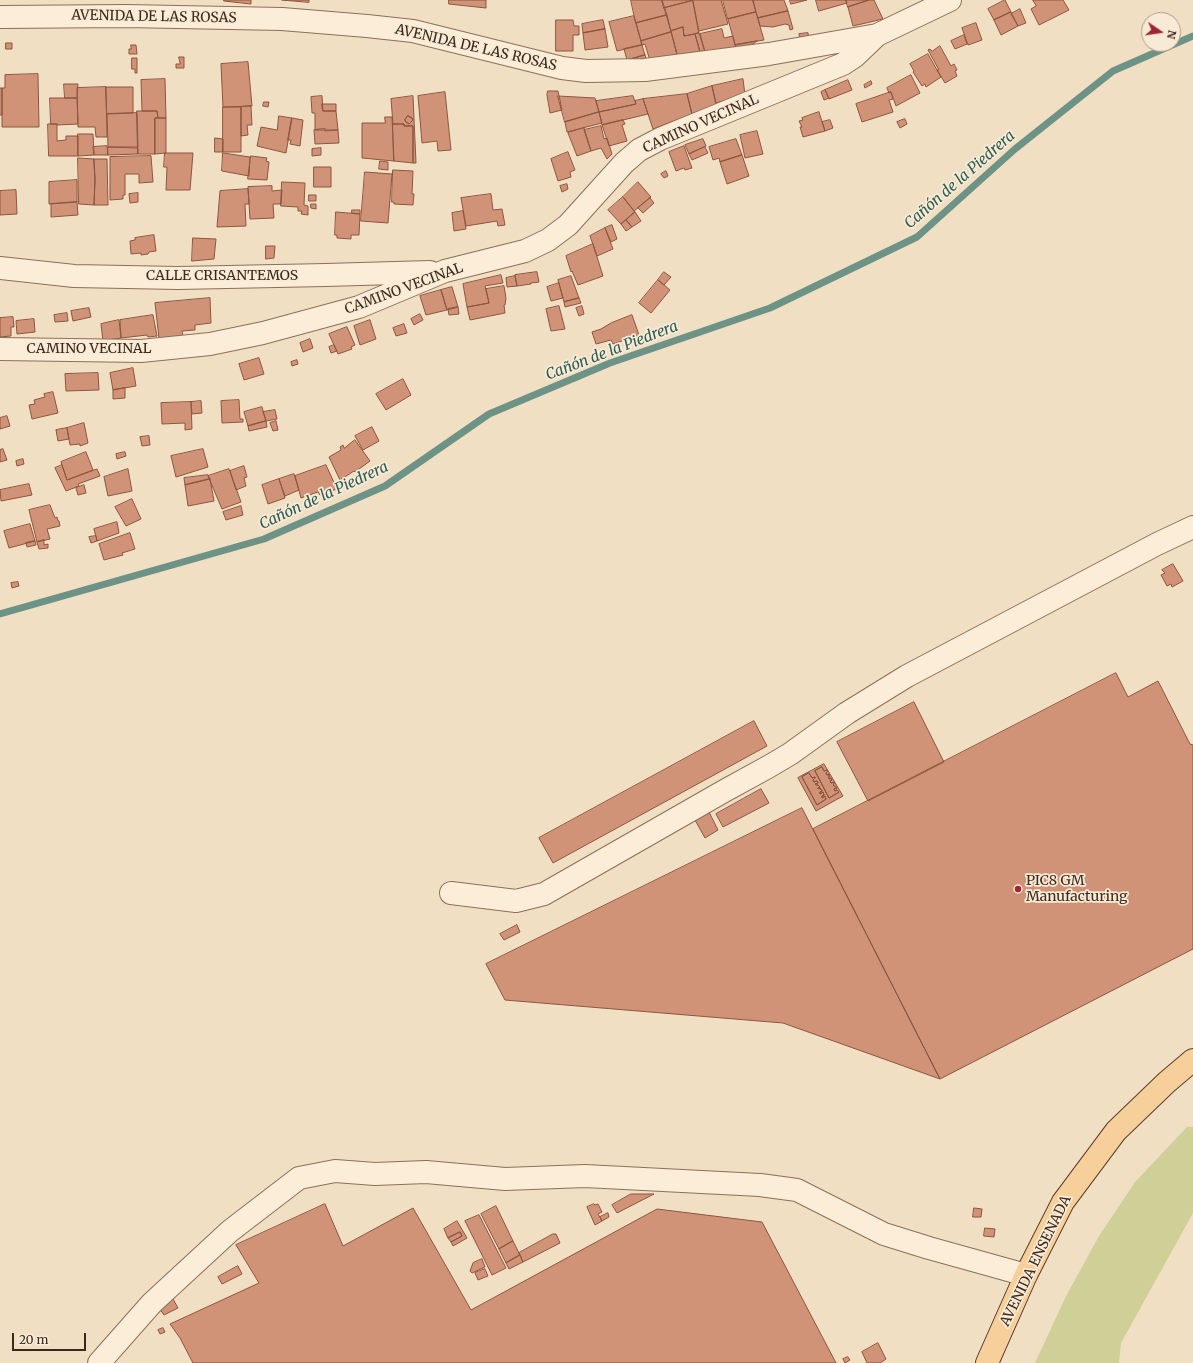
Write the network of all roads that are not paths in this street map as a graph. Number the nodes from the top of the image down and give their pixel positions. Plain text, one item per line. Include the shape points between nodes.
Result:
1 (950, 0) edge
2 (0, 17) edge
3 (877, 35) junction
4 (0, 268) edge
5 (445, 272) junction
6 (0, 349) edge
7 (1193, 527) edge
8 (451, 893) dead end
9 (1193, 1060) edge
10 (1026, 1275) junction
11 (99, 1363) edge
12 (987, 1363) edge

1 - 3 street, CAMINO VECINAL
2 - 3 street, AVENIDA DE LAS ROSAS via 126,16 282,20 367,26 413,31 554,66 586,71 653,69 768,54
3 - 5 street, CAMINO VECINAL via 843,64 639,150 568,225 548,240 525,251
4 - 5 street, CALLE CRISANTEMOS via 74,276 178,278
5 - 6 street, CAMINO VECINAL via 359,307 210,344 141,351
7 - 8 street via 1156,544 907,676 847,713 790,754 544,894 516,901
9 - 10 main road, AVENIDA ENSENADA via 1116,1131 1063,1202
10 - 11 street via 884,1234 797,1190 760,1185 585,1176 506,1179 426,1172 375,1174 335,1171 299,1178 230,1230 152,1303
10 - 12 main road, AVENIDA ENSENADA

